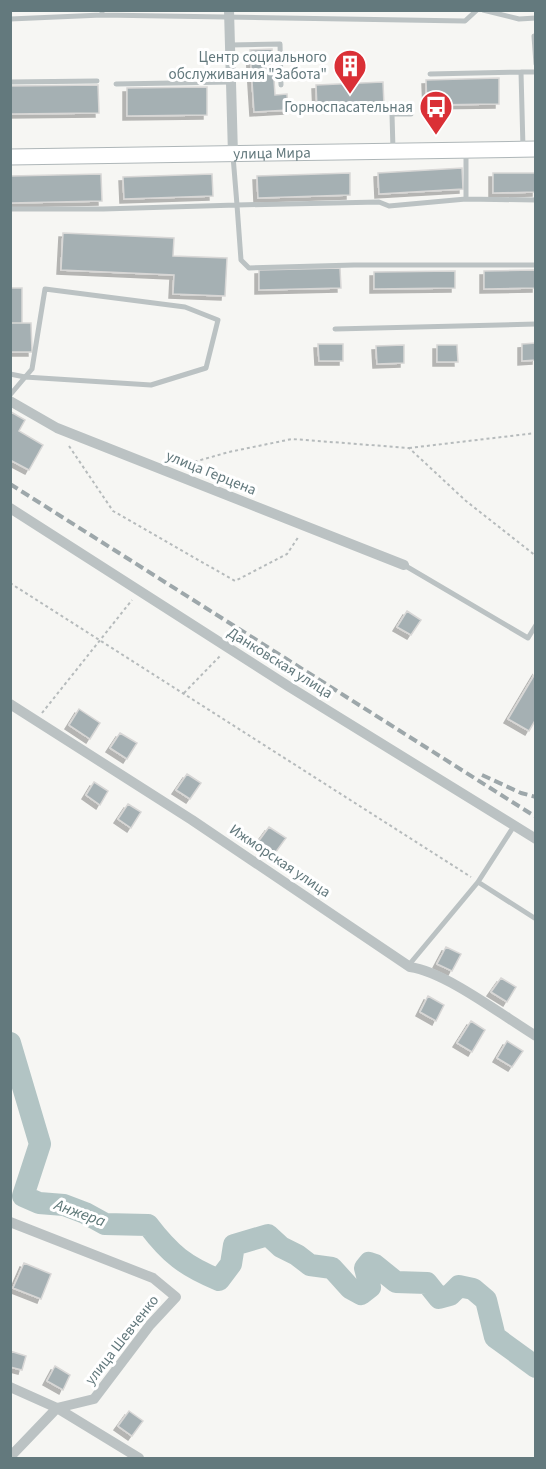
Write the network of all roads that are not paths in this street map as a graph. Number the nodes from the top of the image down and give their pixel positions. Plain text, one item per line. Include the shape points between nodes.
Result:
1 (477, 10) edge
2 (483, 10) edge
3 (102, 13) edge
4 (229, 14) edge
5 (536, 18) edge
6 (10, 19) edge
7 (534, 36) dead end
8 (230, 45) junction
9 (536, 64) edge
10 (521, 72) junction
11 (536, 72) edge
12 (429, 74) dead end
13 (10, 81) edge
14 (97, 81) dead end
15 (231, 82) junction
16 (116, 84) dead end
17 (281, 85) dead end
18 (411, 114) dead end
19 (529, 149) edge
20 (466, 150) junction
21 (393, 152) junction
22 (233, 155) junction
23 (10, 157) edge
24 (466, 199) junction
25 (536, 200) edge
26 (237, 205) junction
27 (10, 209) edge
28 (536, 265) edge
29 (536, 324) edge
30 (335, 329) dead end
31 (10, 374) edge
32 (25, 377) junction
33 (10, 395) edge
34 (10, 401) edge
35 (10, 508) edge
36 (404, 565) joint
37 (536, 625) edge
38 (10, 704) edge
39 (514, 826) junction
40 (536, 839) edge
41 (478, 882) junction
42 (536, 920) edge
43 (407, 967) junction
44 (536, 1036) edge
45 (10, 1222) edge
46 (10, 1387) edge
47 (57, 1408) junction
48 (10, 1457) edge
49 (139, 1458) edge

1 - 4 lane via 465,21
2 - 5 lane via 519,19
3 - 4 lane
3 - 6 lane
4 - 8 street
7 - 9 lane
8 - 15 street
8 - 17 lane via 280,44
10 - 11 lane
10 - 12 lane
10 - 19 lane
13 - 14 lane
15 - 16 lane
15 - 22 street
18 - 21 lane via 392,114
19 - 20 main road, улица Мира
20 - 21 main road, улица Мира
20 - 24 lane
21 - 22 main road, улица Мира
22 - 23 main road, улица Мира
22 - 26 lane
24 - 25 lane
24 - 26 lane via 389,206 379,202
26 - 27 lane
26 - 28 lane via 241,260 249,268
29 - 30 lane
31 - 32 lane
32 - 32 lane via 32,369 45,289 185,307 218,320 206,368 151,385
32 - 33 lane
34 - 36 street, улица Герцена via 57,428
35 - 39 street, Данковская улица
36 - 37 lane via 528,638
38 - 43 street, Ижморская улица via 192,820
39 - 40 street, Данковская улица
39 - 41 lane
41 - 42 lane
41 - 43 lane
43 - 44 street, Ижморская улица via 422,969 457,987
45 - 47 street, улица Шевченко via 153,1278 176,1297 94,1399
46 - 47 street
47 - 48 street
47 - 49 street

